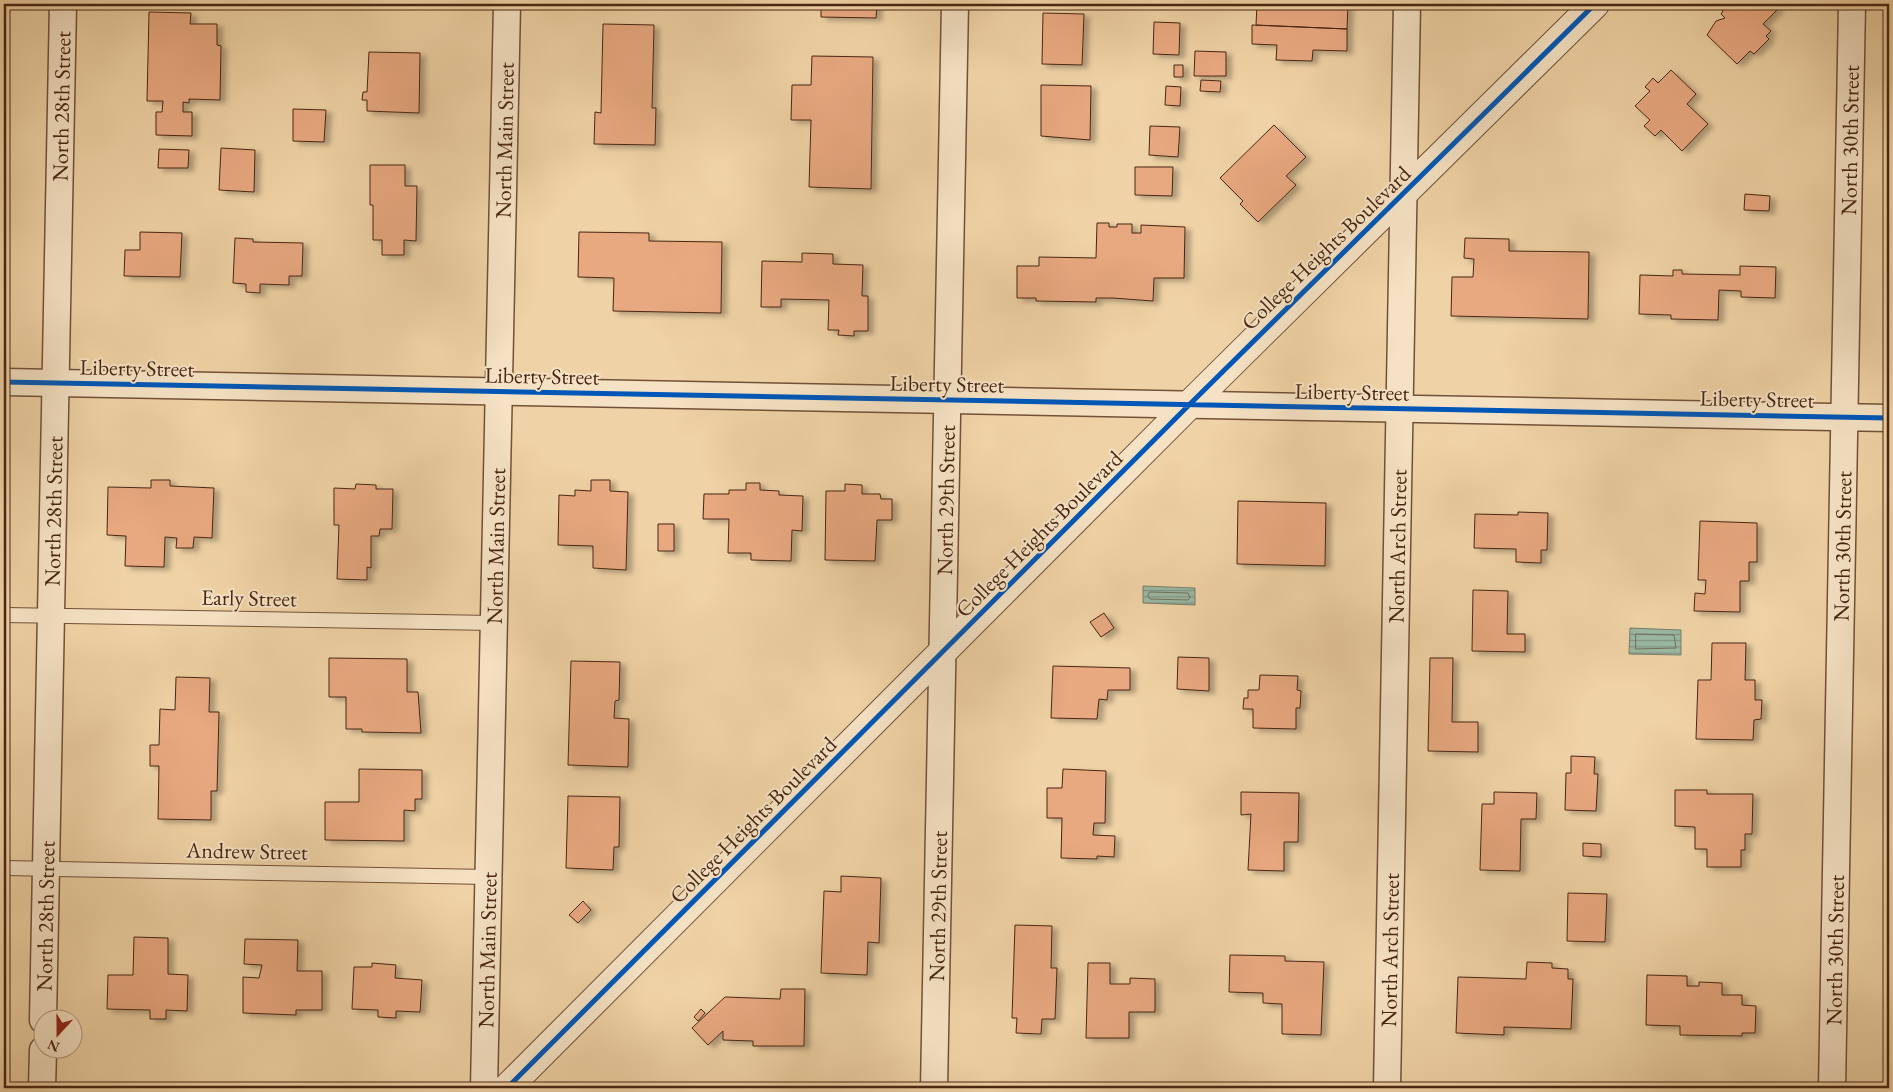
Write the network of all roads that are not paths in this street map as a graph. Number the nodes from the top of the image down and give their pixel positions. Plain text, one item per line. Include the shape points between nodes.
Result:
1 (63, 4) edge
2 (507, 4) edge
3 (955, 4) edge
4 (1407, 4) edge
5 (1595, 4) edge
6 (1852, 4) edge
7 (1404, 194) junction
8 (4, 382) edge
9 (56, 382) junction
10 (499, 391) junction
11 (946, 400) junction
12 (1189, 405) junction
13 (1400, 409) junction
14 (1844, 417) junction
15 (1889, 418) edge
16 (4, 614) edge
17 (51, 615) junction
18 (494, 623) junction
19 (942, 655) junction
20 (4, 868) edge
21 (46, 869) junction
22 (489, 877) junction
23 (43, 1010) edge
24 (43, 1060) edge
25 (42, 1088) edge
26 (484, 1088) edge
27 (507, 1088) edge
28 (934, 1088) edge
29 (1387, 1088) edge
30 (1832, 1088) edge

1 - 9 street, North 28th Street
2 - 10 street, North Main Street
3 - 11 street, North 29th Street
4 - 7 street, North Arch Street
5 - 7 street, College Heights Boulevard
6 - 14 street, North 30th Street
7 - 12 street, College Heights Boulevard
7 - 13 street, North Arch Street
8 - 9 street, Liberty Street
9 - 10 street, Liberty Street
9 - 17 street, North 28th Street
10 - 11 street, Liberty Street
10 - 18 street, North Main Street
11 - 12 street, Liberty Street
11 - 19 street, North 29th Street
12 - 13 street, Liberty Street
12 - 19 street, College Heights Boulevard
13 - 14 street, Liberty Street
13 - 29 street, North Arch Street
14 - 15 street, Liberty Street
14 - 30 street, North 30th Street
16 - 17 lane, Early Street
17 - 18 lane, Early Street
17 - 21 street, North 28th Street
18 - 22 street, North Main Street
19 - 27 street, College Heights Boulevard
19 - 28 street, North 29th Street
20 - 21 lane, Andrew Street
21 - 22 lane, Andrew Street
21 - 23 street, North 28th Street
22 - 26 street, North Main Street
24 - 25 street

